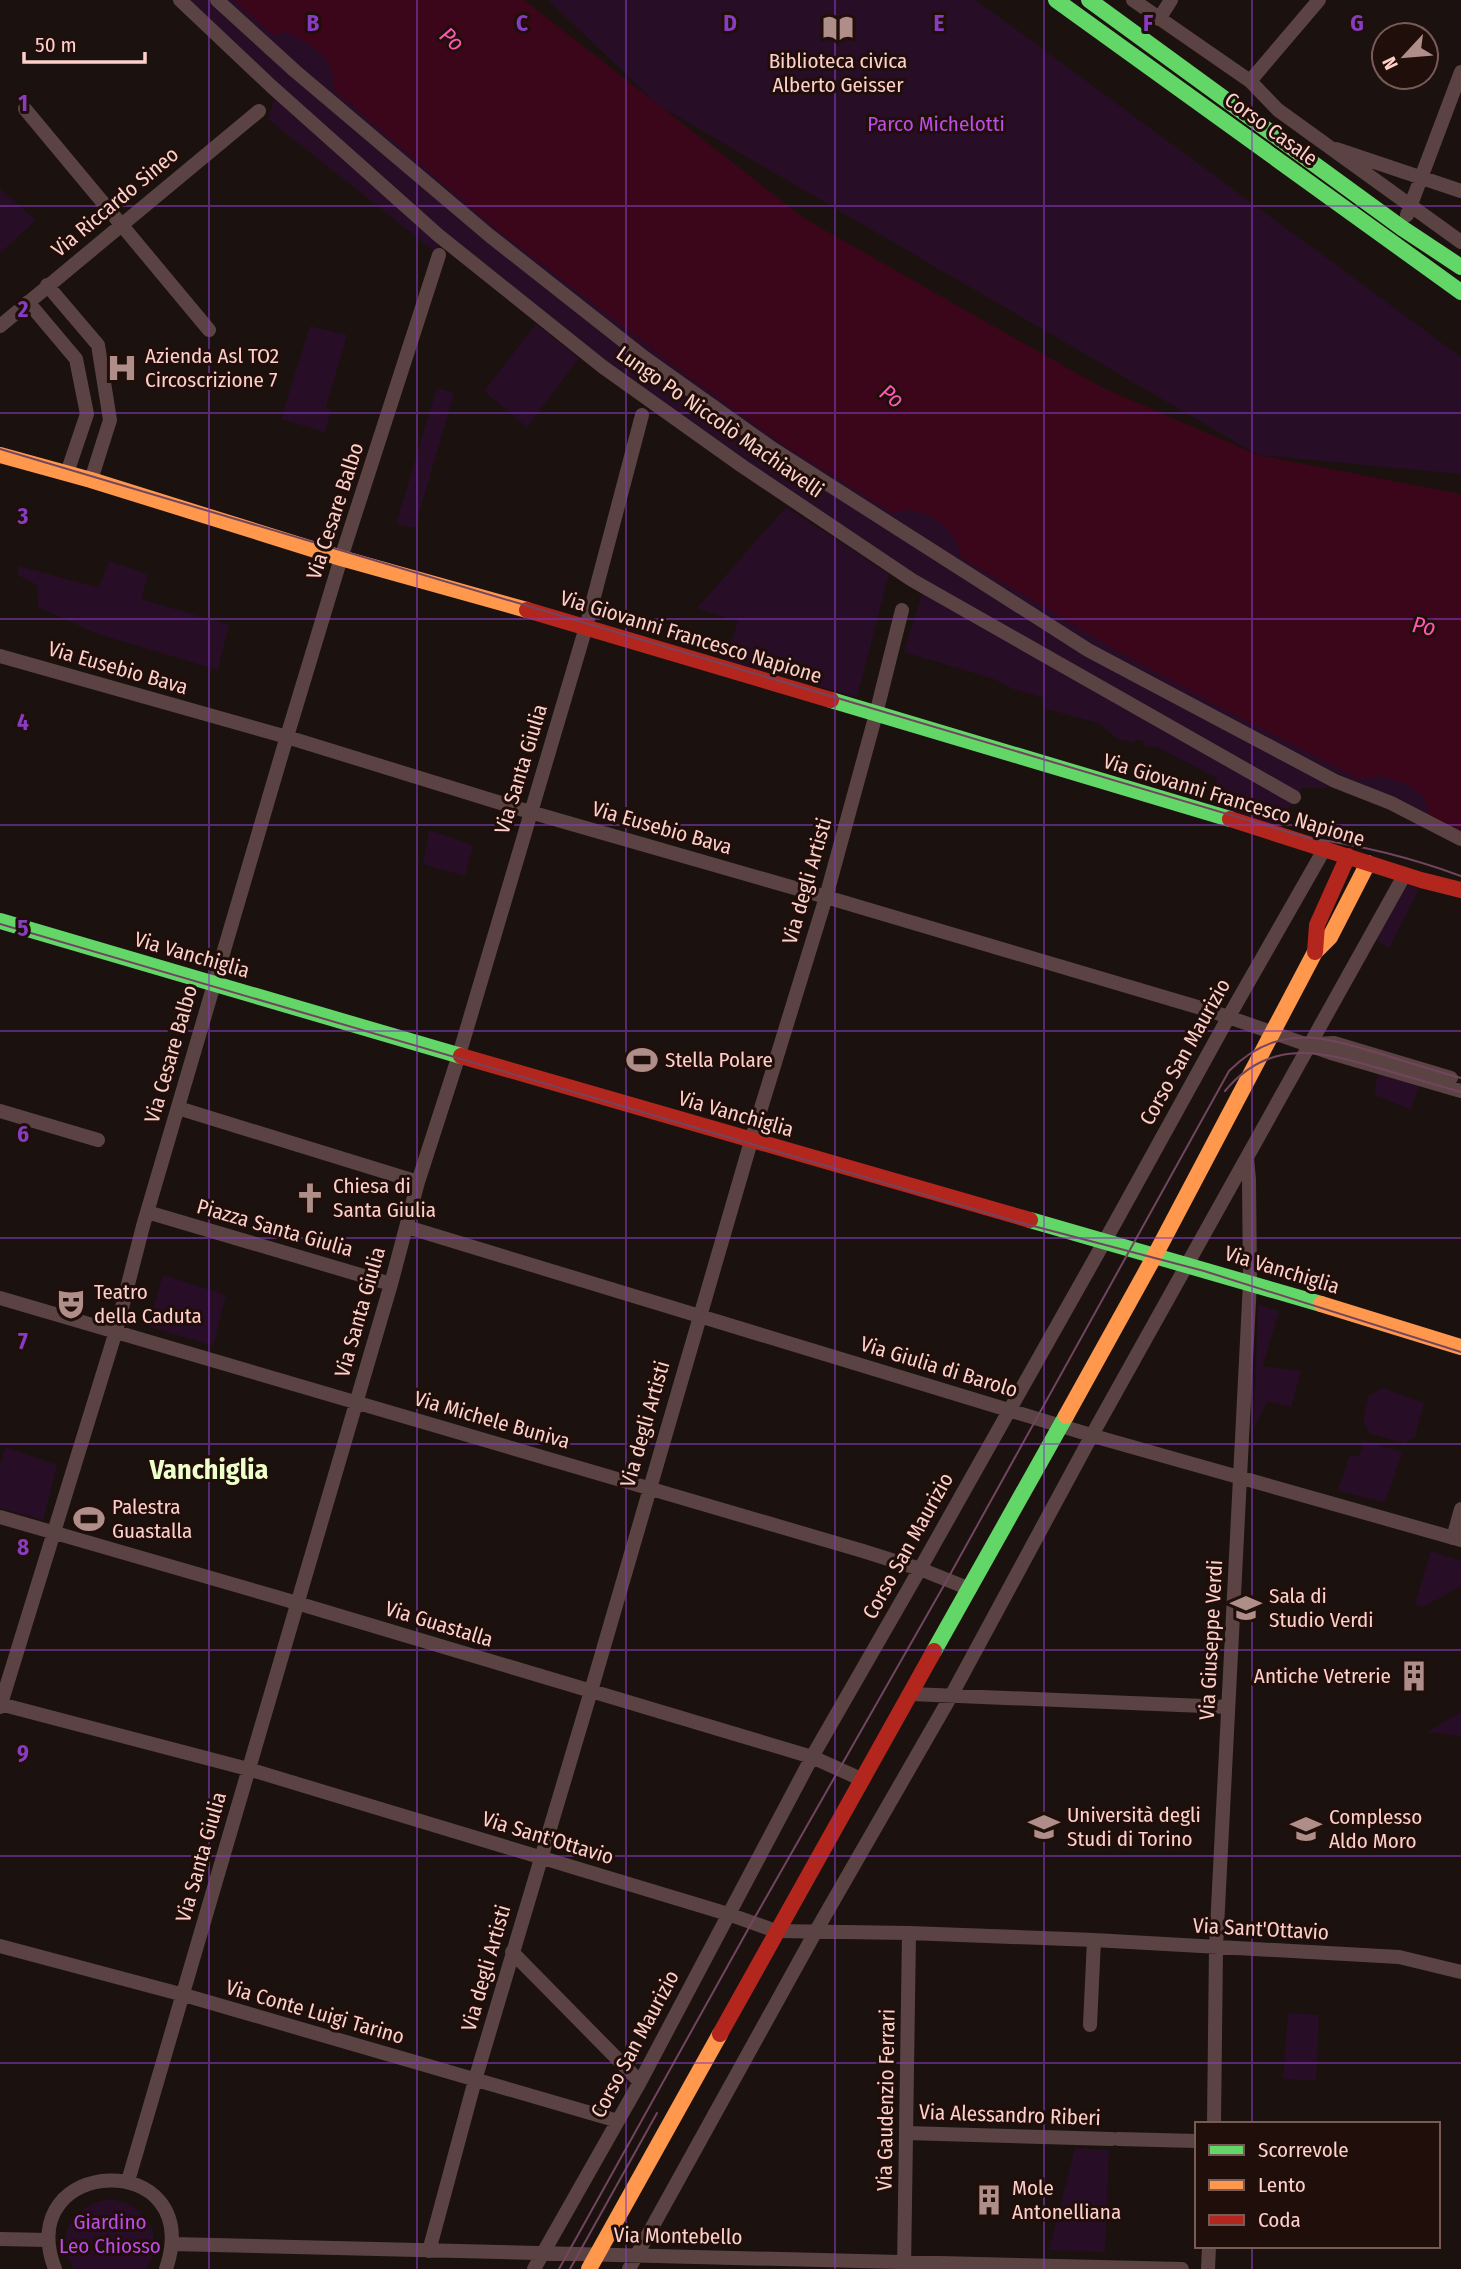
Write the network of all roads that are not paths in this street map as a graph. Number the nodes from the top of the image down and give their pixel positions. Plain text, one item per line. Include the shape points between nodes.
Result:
1 (180, 0) edge
2 (217, 0) edge
3 (1056, 0) edge
4 (1089, 0) edge
5 (1133, 0) edge
6 (1171, 0) edge
7 (1319, 0) edge
8 (1159, 19) junction
9 (1461, 72) edge
10 (1250, 81) junction
11 (25, 109) dead end
12 (258, 111) dead end
13 (1275, 135) junction
14 (1324, 145) junction
15 (1421, 176) junction
16 (1461, 191) edge
17 (1410, 207) junction
18 (121, 224) junction
19 (1402, 228) junction
20 (1461, 242) edge
21 (1395, 244) junction
22 (439, 255) dead end
23 (1461, 267) edge
24 (47, 285) junction
25 (1461, 292) edge
26 (28, 302) junction
27 (80, 324) junction
28 (0, 326) edge
29 (209, 330) dead end
30 (61, 341) junction
31 (104, 383) junction
32 (82, 387) junction
33 (642, 415) dead end
34 (81, 432) junction
35 (104, 440) junction
36 (0, 455) edge
37 (67, 473) junction
38 (91, 480) junction
39 (341, 558) junction
40 (902, 610) dead end
41 (586, 627) junction
42 (0, 656) edge
43 (876, 714) junction
44 (287, 737) junction
45 (1294, 797) dead end
46 (530, 812) junction
47 (1461, 839) edge
48 (1325, 848) junction
49 (1348, 856) junction
50 (1368, 863) junction
51 (1405, 874) junction
52 (1461, 890) edge
53 (825, 897) junction
54 (0, 920) edge
55 (1315, 953) junction
56 (213, 983) junction
57 (1228, 1018) junction
58 (1271, 1033) junction
59 (1310, 1044) junction
60 (459, 1055) junction
61 (1461, 1081) edge
62 (1461, 1091) edge
63 (178, 1108) junction
64 (0, 1111) edge
65 (98, 1140) dead end
66 (751, 1141) junction
67 (1247, 1158) junction
68 (418, 1182) junction
69 (147, 1212) junction
70 (407, 1227) junction
71 (1105, 1242) junction
72 (1155, 1256) junction
73 (1188, 1264) junction
74 (1250, 1282) junction
75 (391, 1284) junction
76 (0, 1298) edge
77 (699, 1315) junction
78 (116, 1331) junction
79 (1461, 1347) edge
80 (356, 1402) junction
81 (1008, 1410) junction
82 (1060, 1426) junction
83 (1092, 1435) junction
84 (1240, 1479) junction
85 (648, 1488) junction
86 (1461, 1509) edge
87 (0, 1517) edge
88 (53, 1532) junction
89 (1457, 1539) edge
90 (920, 1569) junction
91 (970, 1589) junction
92 (297, 1603) junction
93 (591, 1691) junction
94 (911, 1694) junction
95 (951, 1696) junction
96 (0, 1705) edge
97 (1228, 1707) junction
98 (812, 1757) junction
99 (248, 1769) junction
100 (863, 1780) junction
101 (540, 1858) junction
102 (728, 1914) junction
103 (776, 1931) junction
104 (816, 1931) junction
105 (909, 1933) junction
106 (1094, 1940) junction
107 (0, 1946) edge
108 (1216, 1947) junction
109 (512, 1952) junction
110 (1424, 1965) junction
111 (1461, 1972) edge
112 (1461, 1982) edge
113 (184, 1995) junction
114 (1090, 2025) dead end
115 (475, 2080) junction
116 (640, 2082) junction
117 (618, 2120) junction
118 (1213, 2122) edge
119 (906, 2133) junction
120 (1195, 2141) edge
121 (128, 2181) junction
122 (0, 2239) edge
123 (48, 2240) junction
124 (173, 2244) junction
125 (1209, 2248) edge
126 (429, 2251) junction
127 (541, 2254) junction
128 (637, 2255) junction
129 (593, 2262) edge
130 (904, 2266) edge
131 (55, 2269) edge
132 (166, 2269) edge
133 (534, 2269) edge
134 (629, 2269) edge
135 (1182, 2269) edge
136 (1208, 2269) edge

1 - 45 street, Lungo Po Niccolò Machiavelli via 438,235 603,367 912,580
2 - 47 street via 490,236 645,358 773,449 1088,650 1335,780
3 - 21 street, Corso Casale
4 - 13 street, Corso Casale
5 - 8 street, Corso Casale
6 - 8 street
7 - 10 street
8 - 10 street, Corso Casale
9 - 15 street
10 - 13 street
10 - 14 street, Corso Casale via 1275,108
11 - 18 street
12 - 18 street, Via Riccardo Sineo
13 - 19 street, Corso Casale
14 - 15 street, Corso Casale
14 - 17 street, Corso Casale
15 - 16 street, Corso Casale
15 - 17 street
17 - 19 street
17 - 20 street, Corso Casale
18 - 24 street, Via Riccardo Sineo
18 - 29 street
19 - 21 street
19 - 23 street, Corso Casale
21 - 25 street, Corso Casale
22 - 39 street, Via Cesare Balbo
24 - 26 street, Via Riccardo Sineo
24 - 27 street
26 - 28 street, Via Riccardo Sineo
26 - 30 street
27 - 30 street
27 - 31 street via 97,345
30 - 32 street via 76,359
31 - 32 street
31 - 35 street via 110,419
32 - 34 street via 87,414
33 - 41 street, Via Santa Giulia
34 - 35 street
34 - 37 street
35 - 38 street
36 - 37 street, Via Giovanni Francesco Napione
37 - 38 street, Via Giovanni Francesco Napione
38 - 39 street, Via Giovanni Francesco Napione
39 - 41 street, Via Giovanni Francesco Napione
39 - 44 street, Via Cesare Balbo
40 - 43 street, Via degli Artisti
41 - 43 street, Via Giovanni Francesco Napione
41 - 46 street, Via Santa Giulia
42 - 44 street, Via Eusebio Bava
43 - 48 street, Via Giovanni Francesco Napione
43 - 53 street, Via degli Artisti
44 - 46 street, Via Eusebio Bava
44 - 56 street, Via Cesare Balbo
46 - 53 street, Via Eusebio Bava
46 - 60 street, Via Santa Giulia
48 - 49 street, Via Giovanni Francesco Napione
48 - 57 street, Corso San Maurizio
49 - 50 street, Via Giovanni Francesco Napione
49 - 55 street via 1317,925
50 - 51 street, Via Giovanni Francesco Napione
50 - 55 street via 1330,937
51 - 52 street, Via Giovanni Francesco Napione
51 - 59 street
53 - 57 street, Via Eusebio Bava
53 - 66 street, Via degli Artisti
54 - 56 street, Via Vanchiglia
55 - 58 street
56 - 60 street, Via Vanchiglia
56 - 63 street, Via Cesare Balbo
57 - 58 street, Via Eusebio Bava
57 - 71 street, Corso San Maurizio
58 - 59 street, Via Eusebio Bava
58 - 72 street
59 - 61 street, Via Eusebio Bava via 1334,1042
59 - 62 street, Via Eusebio Bava
59 - 67 street
60 - 66 street, Via Vanchiglia
60 - 68 street, Via Santa Giulia
63 - 68 street
63 - 69 street, Via Cesare Balbo
64 - 65 street
66 - 71 street, Via Vanchiglia
66 - 77 street, Via degli Artisti
67 - 73 street
67 - 74 street, Via Giuseppe Verdi
68 - 70 street, Via Santa Giulia
69 - 75 street, Piazza Santa Giulia
69 - 78 street, Via Cesare Balbo
70 - 75 street, Via Santa Giulia
70 - 77 street, Via Giulia di Barolo
71 - 72 street, Via Vanchiglia
71 - 81 street, Corso San Maurizio
72 - 73 street, Via Vanchiglia
72 - 82 street
73 - 74 street, Via Vanchiglia
73 - 83 street
74 - 79 street, Via Vanchiglia
74 - 84 street, Via Giuseppe Verdi
75 - 80 street, Via Santa Giulia
76 - 78 street, Via Michele Buniva
77 - 81 street, Via Giulia di Barolo
77 - 85 street, Via degli Artisti
78 - 80 street, Via Michele Buniva
78 - 88 street, Via Cesare Balbo
80 - 85 street, Via Michele Buniva
80 - 92 street, Via Santa Giulia
81 - 82 street, Via Giulia di Barolo
81 - 90 street, Corso San Maurizio
82 - 83 street, Via Giulia di Barolo
82 - 91 street
83 - 84 street, Via Giulia di Barolo
83 - 95 street
84 - 89 street, Via Giulia di Barolo
84 - 97 street, Via Giuseppe Verdi
85 - 90 street, Via Michele Buniva
85 - 93 street, Via degli Artisti
86 - 89 street
87 - 88 street, Via Guastalla
88 - 92 street, Via Guastalla
88 - 96 street, Via Cesare Balbo
90 - 91 street, Via Michele Buniva
90 - 98 street, Corso San Maurizio
91 - 94 street
92 - 93 street, Via Guastalla
92 - 99 street, Via Santa Giulia
93 - 98 street, Via Guastalla
93 - 101 street, Via degli Artisti
94 - 95 street
94 - 100 street
95 - 97 street
95 - 104 street
96 - 99 street, Via Sant'Ottavio
97 - 108 street, Via Giuseppe Verdi
98 - 100 street, Via Guastalla
98 - 102 street, Corso San Maurizio
99 - 101 street, Via Sant'Ottavio
99 - 113 street, Via Santa Giulia
100 - 103 street
101 - 102 street, Via Sant'Ottavio
101 - 109 street, Via degli Artisti
102 - 103 street, Via Sant'Ottavio
102 - 116 street, Corso San Maurizio
103 - 104 street, Via Sant'Ottavio
103 - 129 street
104 - 105 street, Via Sant'Ottavio
104 - 128 street
105 - 106 street, Via Sant'Ottavio
105 - 119 street, Via Gaudenzio Ferrari
106 - 108 street, Via Sant'Ottavio
106 - 114 street
107 - 113 street, Via Conte Luigi Tarino
108 - 110 street, Via Sant'Ottavio via 1399,1957
108 - 118 street, Via Giuseppe Verdi
109 - 115 street, Via degli Artisti
109 - 116 street
110 - 111 street, Via Sant'Ottavio
110 - 112 street, Via Sant'Ottavio
113 - 115 street, Via Conte Luigi Tarino
113 - 121 street, Via Santa Giulia
115 - 117 street, Via Conte Luigi Tarino
115 - 126 street, Via degli Artisti
116 - 117 street, Corso San Maurizio
117 - 127 street, Corso San Maurizio
119 - 120 street, Via Alessandro Riberi
119 - 130 street, Via Gaudenzio Ferrari
121 - 123 street via 107,2179 72,2192 51,2221
121 - 124 street via 162,2207
122 - 123 street
123 - 131 street
124 - 126 street, Via Montebello
124 - 132 street
125 - 136 street
126 - 127 street, Via Montebello
127 - 129 street, Via Montebello
127 - 133 street, Corso San Maurizio
128 - 129 street, Via Montebello
128 - 130 street, Via Montebello
128 - 134 street
130 - 135 street, Via Montebello

